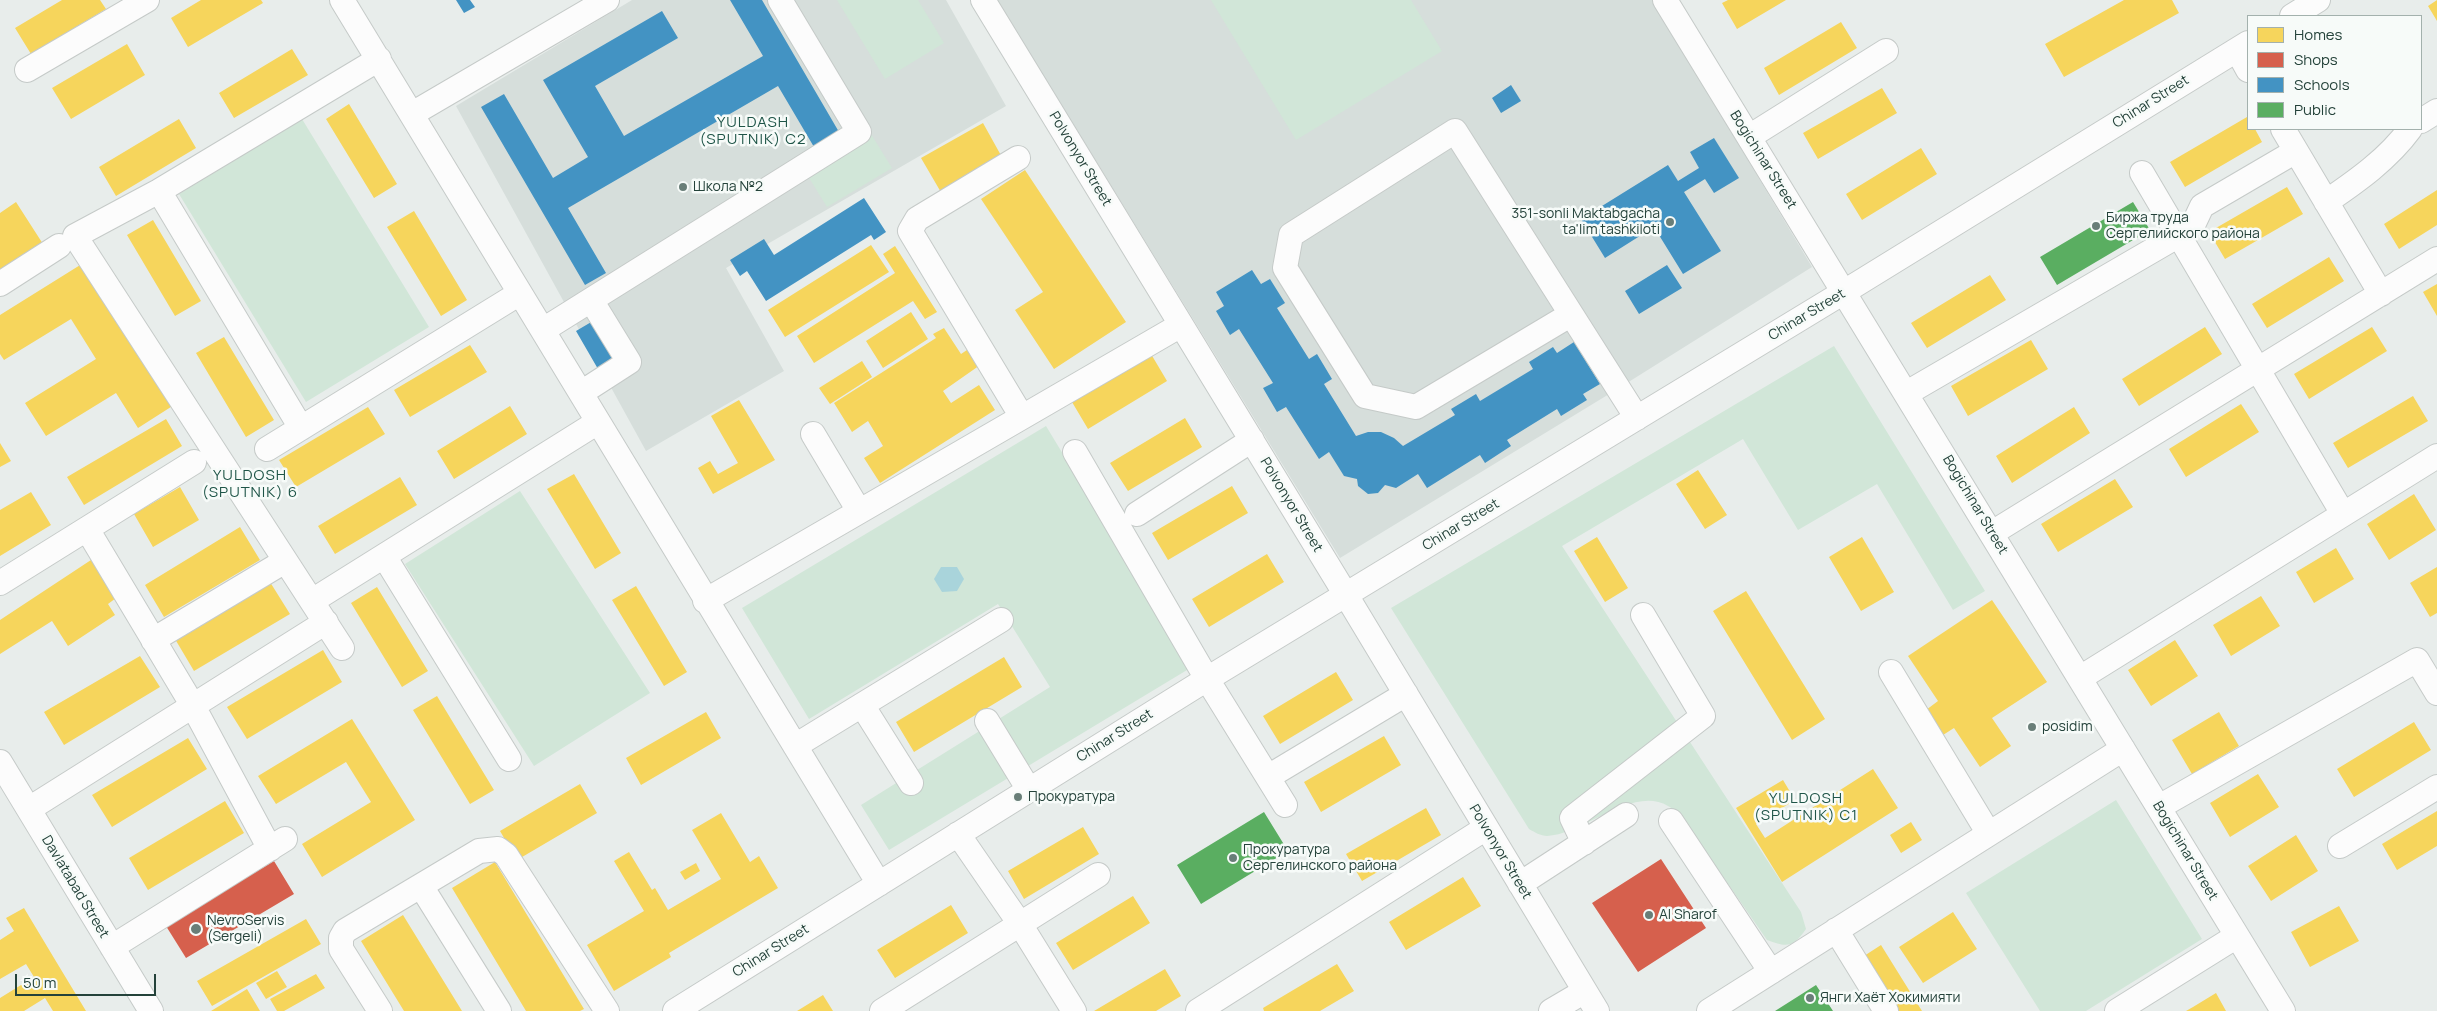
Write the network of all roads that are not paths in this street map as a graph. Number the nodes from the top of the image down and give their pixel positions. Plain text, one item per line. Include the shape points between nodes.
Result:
1 (342, 0) edge
2 (606, 0) edge
3 (780, 0) edge
4 (982, 0) edge
5 (2318, 0) edge
6 (1667, 1) edge
7 (132, 4) edge
8 (2294, 15) edge
9 (1886, 51) dead end
10 (2244, 54) edge
11 (379, 59) junction
12 (27, 70) dead end
13 (2437, 111) edge
14 (412, 114) junction
15 (2422, 120) edge
16 (2284, 130) edge
17 (2409, 130) edge
18 (1749, 137) junction
19 (2296, 151) junction
20 (1018, 158) dead end
21 (2142, 173) dead end
22 (159, 191) junction
23 (2326, 202) junction
24 (2179, 235) junction
25 (60, 246) dead end
26 (2437, 259) edge
27 (0, 284) edge
28 (520, 292) junction
29 (1844, 292) junction
30 (2381, 294) junction
31 (591, 300) junction
32 (1570, 315) junction
33 (1181, 324) junction
34 (542, 330) junction
35 (2258, 369) junction
36 (581, 393) junction
37 (1907, 393) junction
38 (1022, 417) junction
39 (1637, 418) junction
40 (598, 422) junction
41 (301, 428) junction
42 (813, 434) dead end
43 (1252, 440) junction
44 (267, 449) dead end
45 (1074, 452) dead end
46 (2437, 456) edge
47 (194, 462) dead end
48 (859, 511) junction
49 (1137, 514) dead end
50 (2344, 514) junction
51 (87, 529) junction
52 (1992, 533) junction
53 (384, 556) junction
54 (285, 561) junction
55 (0, 584) edge
56 (1346, 595) junction
57 (312, 601) junction
58 (705, 601) junction
59 (1642, 615) dead end
60 (1001, 620) dead end
61 (326, 622) junction
62 (153, 640) junction
63 (342, 648) dead end
64 (1891, 672) dead end
65 (2080, 678) junction
66 (1207, 679) junction
67 (2437, 693) edge
68 (1406, 694) junction
69 (862, 705) junction
70 (192, 706) junction
71 (987, 721) dead end
72 (795, 746) junction
73 (2123, 749) junction
74 (509, 759) dead end
75 (0, 762) edge
76 (1268, 777) junction
77 (911, 783) dead end
78 (2437, 787) edge
79 (1029, 790) junction
80 (15, 800) edge
81 (1285, 805) dead end
82 (2159, 807) junction
83 (1626, 816) dead end
84 (1671, 821) dead end
85 (1486, 828) junction
86 (958, 834) junction
87 (1989, 834) junction
88 (1584, 842) junction
89 (2340, 846) dead end
90 (1098, 875) dead end
91 (879, 884) junction
92 (1520, 884) junction
93 (421, 886) junction
94 (1020, 924) junction
95 (1836, 930) junction
96 (2237, 936) junction
97 (112, 947) junction
98 (1771, 972) junction
99 (1585, 991) junction
100 (690, 1007) edge
101 (889, 1009) edge
102 (151, 1011) edge
103 (380, 1011) edge
104 (499, 1011) edge
105 (607, 1011) edge
106 (1074, 1011) edge
107 (1198, 1011) edge
108 (1551, 1011) edge
109 (1597, 1011) edge
110 (1709, 1011) edge
111 (1886, 1011) edge
112 (2117, 1011) edge
113 (2283, 1011) edge

1 - 11 street
2 - 14 street
3 - 31 street via 859,132
4 - 33 street, Polvonyor Street
5 - 8 street
6 - 18 street, Bogichinar Street
7 - 12 street
9 - 18 street
10 - 29 street, Chinar Street
11 - 14 street
11 - 22 street
13 - 15 street
14 - 28 street
16 - 19 street
17 - 23 street via 2375,167
18 - 29 street, Bogichinar Street
19 - 23 street
19 - 24 street via 2202,206 2194,223
20 - 38 street via 917,219 910,231
21 - 24 street
22 - 41 street
22 - 54 street via 75,236
23 - 30 street
24 - 35 street
24 - 37 street
25 - 27 street
26 - 30 street
28 - 34 street
28 - 41 street
29 - 37 street, Bogichinar Street
29 - 39 street, Chinar Street
30 - 35 street
31 - 34 street
31 - 36 street via 629,362
32 - 32 street via 1455,131 1291,234 1285,268 1365,396 1416,407
32 - 39 street
33 - 38 street
33 - 43 street, Polvonyor Street
34 - 36 street
35 - 50 street
35 - 52 street
36 - 40 street
37 - 52 street, Bogichinar Street
38 - 48 street
39 - 56 street, Chinar Street
40 - 53 street
40 - 58 street
41 - 44 street
42 - 48 street
43 - 49 street
43 - 56 street, Polvonyor Street
45 - 66 street
46 - 50 street
47 - 51 street
48 - 58 street
50 - 65 street
51 - 55 street
51 - 62 street
52 - 65 street, Bogichinar Street
53 - 57 street
53 - 74 street
54 - 57 street
54 - 62 street
56 - 66 street, Chinar Street
56 - 68 street, Polvonyor Street
57 - 61 street
58 - 72 street
59 - 88 street via 1703,716 1572,818
60 - 69 street
61 - 63 street
61 - 70 street
62 - 70 street
64 - 87 street
65 - 73 street, Bogichinar Street
66 - 76 street
66 - 79 street, Chinar Street
67 - 82 street via 2417,660
68 - 76 street
68 - 85 street, Polvonyor Street
69 - 72 street
69 - 77 street
70 - 80 street
70 - 97 street via 277,844
71 - 79 street
72 - 91 street
73 - 82 street, Bogichinar Street
73 - 87 street
75 - 80 street, Davlatabad Street
76 - 81 street
78 - 89 street
79 - 86 street, Chinar Street
80 - 97 street, Davlatabad Street
82 - 96 street, Bogichinar Street
83 - 88 street
84 - 98 street
85 - 92 street, Polvonyor Street
85 - 107 street
86 - 91 street, Chinar Street
86 - 94 street
87 - 95 street
88 - 92 street
90 - 94 street
91 - 100 street, Chinar Street
92 - 99 street, Polvonyor Street
93 - 103 street via 345,931 341,938 341,949
93 - 104 street
93 - 105 street via 479,851 498,848 506,855
94 - 101 street
94 - 106 street
95 - 98 street
95 - 111 street
96 - 112 street
96 - 113 street, Bogichinar Street
97 - 102 street, Davlatabad Street
98 - 110 street
99 - 108 street
99 - 109 street, Polvonyor Street

